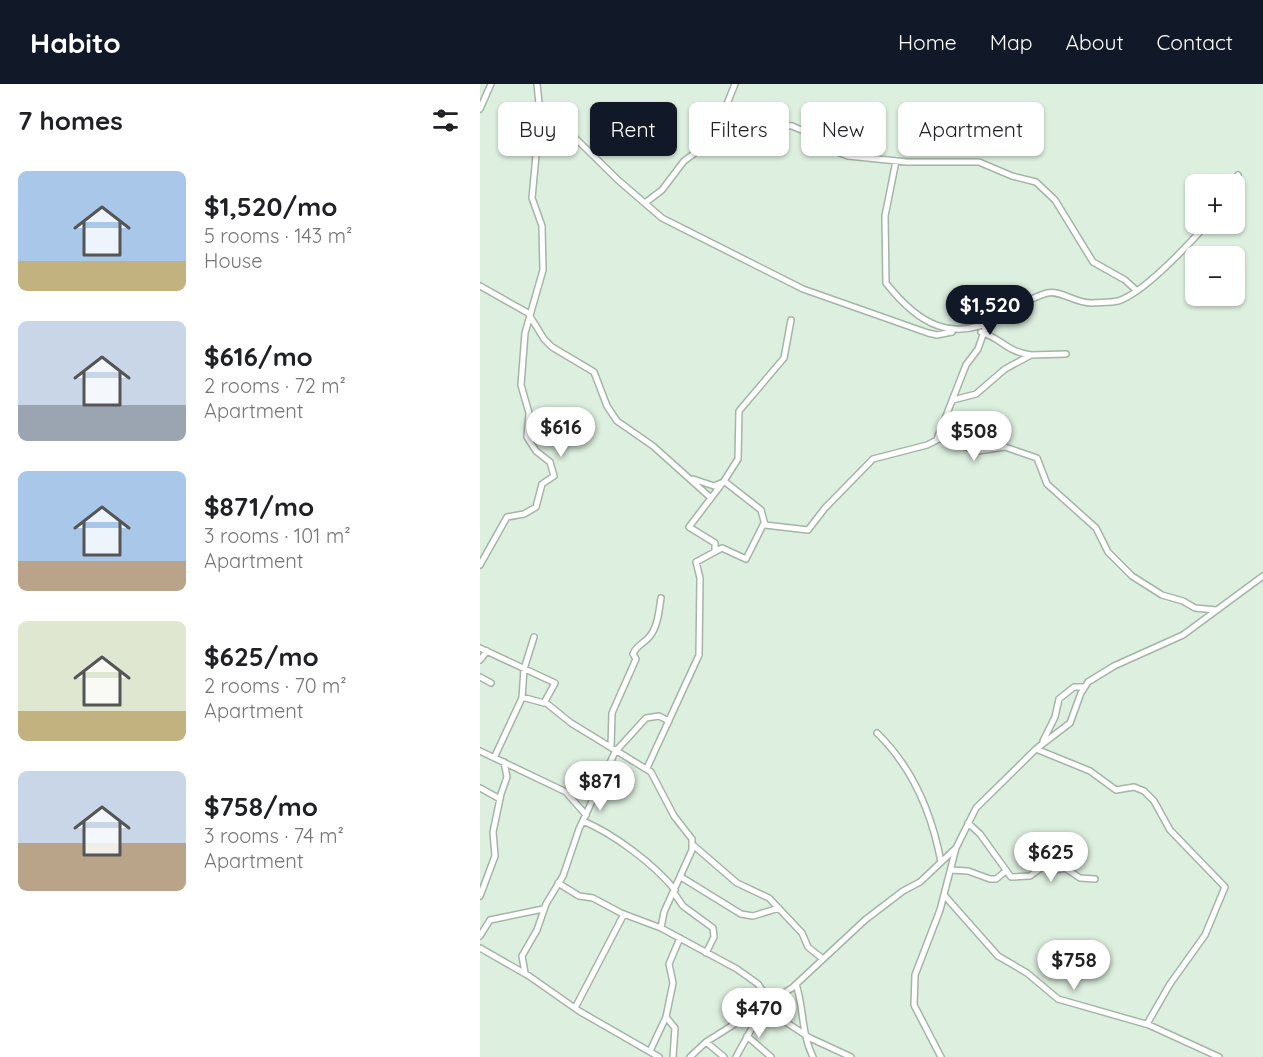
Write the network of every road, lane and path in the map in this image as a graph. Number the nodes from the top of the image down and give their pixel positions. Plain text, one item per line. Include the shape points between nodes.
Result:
1 (491, 84) edge
2 (537, 84) edge
3 (735, 84) edge
4 (539, 102) edge
5 (729, 102) edge
6 (480, 109) edge
7 (789, 126) edge
8 (578, 140) edge
9 (536, 156) edge
10 (690, 156) edge
11 (896, 161) junction
12 (645, 203) junction
13 (1198, 234) edge
14 (480, 286) edge
15 (1136, 290) junction
16 (530, 315) junction
17 (791, 320) dead end
18 (986, 325) junction
19 (974, 330) junction
20 (954, 332) junction
21 (983, 333) junction
22 (1031, 354) junction
23 (1066, 354) dead end
24 (953, 400) junction
25 (937, 439) junction
26 (691, 478) junction
27 (724, 482) junction
28 (711, 498) junction
29 (764, 523) junction
30 (715, 551) junction
31 (480, 565) edge
32 (1263, 576) edge
33 (661, 598) dead end
34 (1216, 610) junction
35 (534, 637) dead end
36 (480, 648) edge
37 (487, 651) junction
38 (480, 660) edge
39 (524, 669) junction
40 (480, 677) edge
41 (491, 683) dead end
42 (1083, 687) junction
43 (522, 697) junction
44 (545, 702) junction
45 (669, 721) junction
46 (877, 733) dead end
47 (1042, 743) junction
48 (613, 748) junction
49 (1036, 749) junction
50 (481, 751) edge
51 (494, 758) junction
52 (504, 762) junction
53 (647, 768) junction
54 (480, 788) edge
55 (500, 799) junction
56 (584, 818) junction
57 (968, 823) junction
58 (693, 845) junction
59 (956, 848) junction
60 (943, 860) junction
61 (952, 863) junction
62 (951, 870) junction
63 (1006, 871) junction
64 (681, 877) junction
65 (1095, 879) dead end
66 (558, 883) junction
67 (675, 891) junction
68 (944, 895) junction
69 (480, 896) edge
70 (779, 908) junction
71 (543, 909) junction
72 (624, 914) junction
73 (661, 928) junction
74 (480, 936) edge
75 (680, 938) junction
76 (480, 948) edge
77 (706, 953) junction
78 (823, 959) junction
79 (525, 973) junction
80 (796, 984) junction
81 (770, 1002) junction
82 (763, 1007) junction
83 (575, 1008) junction
84 (749, 1015) junction
85 (666, 1017) junction
86 (1148, 1024) junction
87 (804, 1033) junction
88 (747, 1036) junction
89 (706, 1042) junction
90 (650, 1051) junction
91 (768, 1056) edge
92 (659, 1057) edge
93 (673, 1057) edge
94 (690, 1057) edge
95 (724, 1057) edge
96 (736, 1057) edge
97 (813, 1057) edge
98 (851, 1057) edge
99 (941, 1057) edge
100 (1219, 1057) edge

1 - 6 street
2 - 4 street
3 - 5 street
7 - 11 street via 811,134 839,154
8 - 12 street
9 - 16 street via 532,198 542,226 543,270
10 - 12 street via 662,190
11 - 15 street via 979,162 1036,182 1055,200 1093,262
11 - 20 street via 885,216 886,283 910,311
12 - 20 street via 662,218 803,289 928,333
13 - 15 street
14 - 16 street
15 - 18 street via 1111,302 1088,303 1046,293
16 - 26 street via 544,339 594,372 617,421
16 - 31 street via 521,385 529,413 527,437 550,462 554,476 542,484 534,509 507,517
17 - 27 street via 784,358 739,411 738,459
18 - 19 street
18 - 21 street
19 - 20 street
19 - 21 street
21 - 22 street via 1000,340 1009,350
21 - 24 street
22 - 23 street
22 - 24 street via 1005,369 976,394
24 - 25 street
25 - 29 street via 873,459 808,530
25 - 34 street via 977,451 1005,447 1036,458 1047,484 1096,528 1108,552 1132,576 1162,595 1195,608
26 - 27 street via 714,486
26 - 28 street
27 - 28 street
27 - 29 street via 761,510
28 - 30 street via 689,527 714,543
29 - 30 street via 746,559 723,548
30 - 45 street via 696,563 700,578 699,655
32 - 34 street
33 - 48 street via 655,627 635,649 636,659 612,713
34 - 42 street via 1183,635 1102,672
35 - 39 street
36 - 37 street
37 - 38 street
37 - 39 street
39 - 43 street
39 - 44 street via 555,682
40 - 41 street
42 - 47 street via 1070,723
42 - 47 street via 1074,687 1059,699
43 - 44 street
43 - 51 street
44 - 48 street
45 - 48 street via 658,716 646,718
45 - 53 street
46 - 60 street via 916,784
47 - 49 street
48 - 53 street
48 - 56 street
49 - 57 street via 976,808
49 - 86 street via 1090,771 1116,790 1138,787 1154,801 1170,830 1225,886 1205,935 1170,984
50 - 51 street
51 - 52 street
52 - 55 street via 507,777
52 - 56 street via 566,792
53 - 58 street
54 - 55 street
55 - 69 street via 494,832 495,856
56 - 66 street
56 - 67 street via 654,867
57 - 59 street
57 - 63 street
58 - 64 street
58 - 70 street via 737,883 760,892
59 - 60 street
59 - 61 street
60 - 61 street
60 - 78 street via 920,882 865,920
61 - 62 street
62 - 63 street via 990,879
62 - 68 street
63 - 65 street via 1011,877 1030,876 1045,865 1051,871 1065,868 1080,878
64 - 67 street
64 - 70 street via 741,914 753,916
66 - 71 street
66 - 72 street
67 - 73 street
67 - 77 street via 682,906 714,928
68 - 86 street via 998,956 1033,977 1058,999
68 - 99 street via 918,962 913,993 918,1014
70 - 78 street via 802,933 808,947
71 - 74 street via 490,920
71 - 79 street via 537,930 522,956
72 - 73 street
72 - 83 street
73 - 75 street
75 - 77 street
75 - 85 street via 669,964 673,983
76 - 79 street
77 - 81 street via 747,975
78 - 80 street
79 - 83 street
80 - 81 street
80 - 87 street
81 - 82 street
82 - 84 street
82 - 87 street
83 - 90 street
84 - 88 street via 752,1026
84 - 89 street
85 - 90 street
85 - 93 street via 675,1028
86 - 100 street
87 - 97 street
87 - 98 street
88 - 91 street
88 - 96 street
89 - 94 street
89 - 95 street
90 - 92 street

